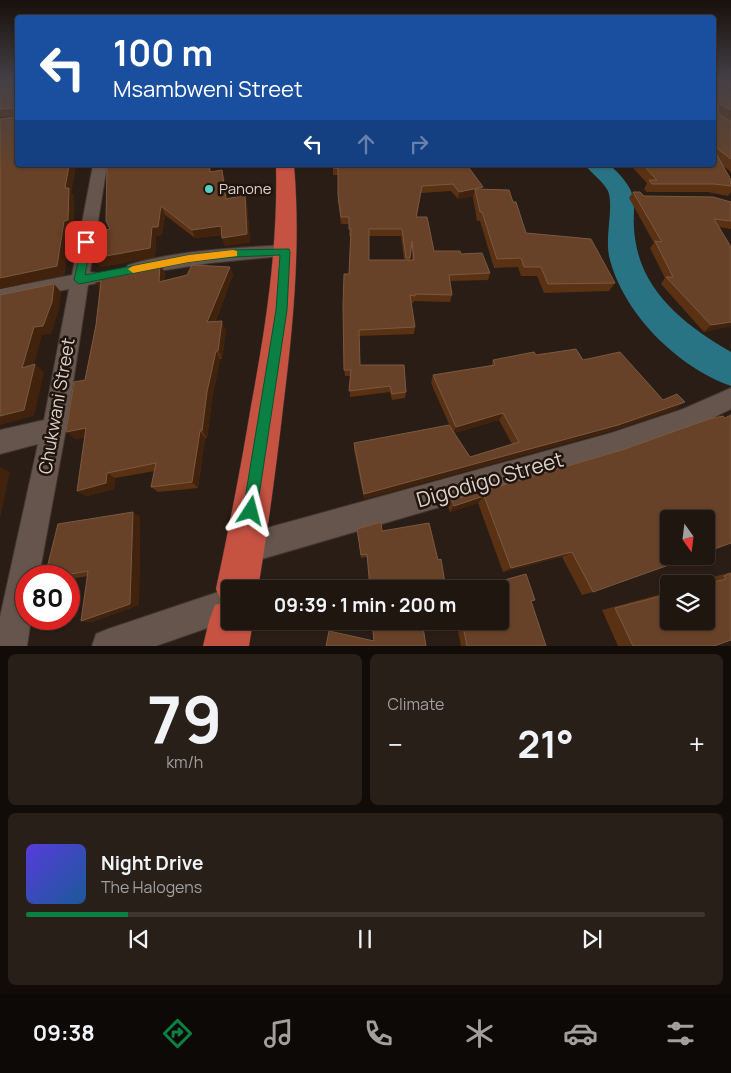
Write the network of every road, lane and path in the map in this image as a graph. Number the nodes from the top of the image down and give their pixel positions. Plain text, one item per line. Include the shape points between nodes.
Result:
1 (100, 167) edge
2 (284, 167) edge
3 (286, 252) junction
4 (79, 280) junction
5 (0, 296) edge
6 (731, 398) edge
7 (54, 429) junction
8 (0, 442) edge
9 (245, 549) junction
10 (239, 580) edge
11 (221, 607) edge
12 (229, 630) edge
13 (10, 646) edge
14 (108, 646) edge
15 (226, 646) edge

1 - 4 street, Chukwani Street
2 - 3 highway
3 - 4 street via 189,258
3 - 9 highway via 281,310
4 - 5 street
4 - 7 street, Chukwani Street
6 - 9 street, Digodigo Street via 688,418 611,445
7 - 8 street
7 - 13 street, Chukwani Street
9 - 10 highway
11 - 14 street
12 - 15 highway

